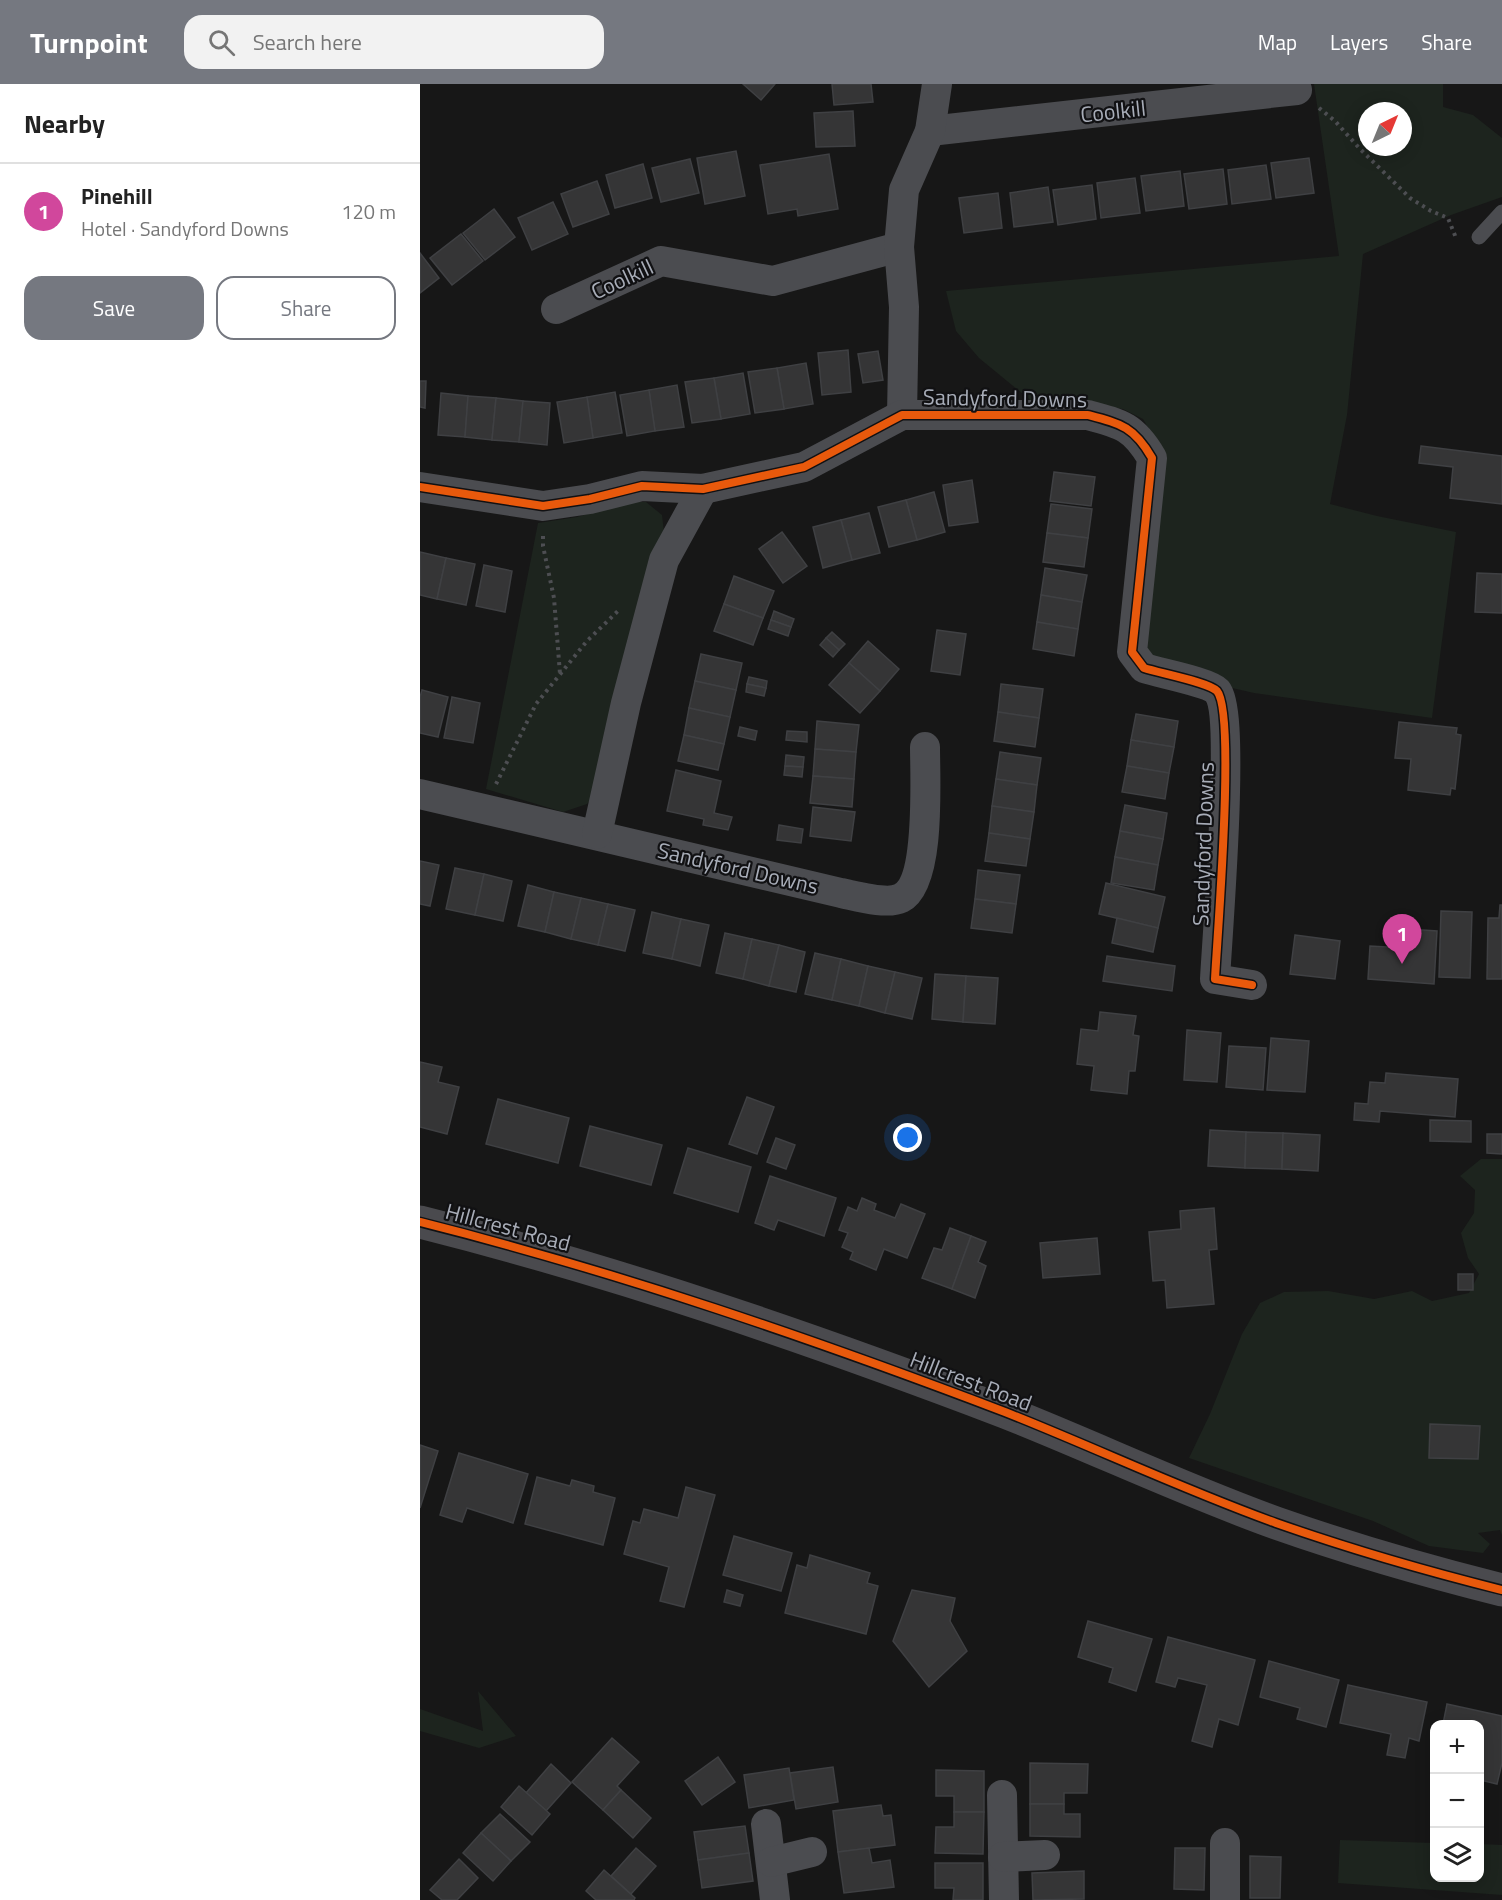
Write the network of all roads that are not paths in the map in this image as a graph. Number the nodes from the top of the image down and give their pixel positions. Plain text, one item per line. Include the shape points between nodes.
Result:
1 (937, 84) edge
2 (1297, 90) road end
3 (930, 131) junction
4 (1502, 212) edge
5 (1479, 237) dead end
6 (899, 247) junction
7 (556, 309) dead end
8 (902, 415) junction
9 (420, 487) edge
10 (703, 489) junction
11 (925, 747) dead end
12 (420, 794) edge
13 (597, 834) junction
14 (1252, 985) dead end
15 (420, 1222) edge
16 (1502, 1590) edge
17 (1002, 1795) dead end
18 (766, 1824) dead end
19 (1225, 1843) dead end
20 (812, 1852) dead end
21 (1045, 1855) dead end
22 (1003, 1857) junction
23 (771, 1862) junction
24 (776, 1900) edge
25 (1004, 1900) edge
26 (1225, 1900) edge

1 - 3 street
2 - 3 street, Coolkill
3 - 6 street via 904,190
4 - 5 lane
6 - 7 street, Coolkill via 773,281 661,261
6 - 8 street via 904,307
8 - 10 street, Sandyford Downs via 804,466
8 - 14 street, Sandyford Downs via 1089,415 1116,422 1142,441 1152,458 1132,652 1144,668 1205,683 1218,692 1223,707 1226,781 1215,979
9 - 10 street, Sandyford Downs via 543,506 642,486
10 - 13 street via 664,560
11 - 13 street, Sandyford Downs via 920,868 909,890 890,901
12 - 13 street, Sandyford Downs
15 - 16 street, Hillcrest Road via 590,1269 775,1328 1008,1414 1276,1523
17 - 22 street
18 - 23 street
19 - 26 street
20 - 23 street
21 - 22 street
22 - 25 street
23 - 24 street

